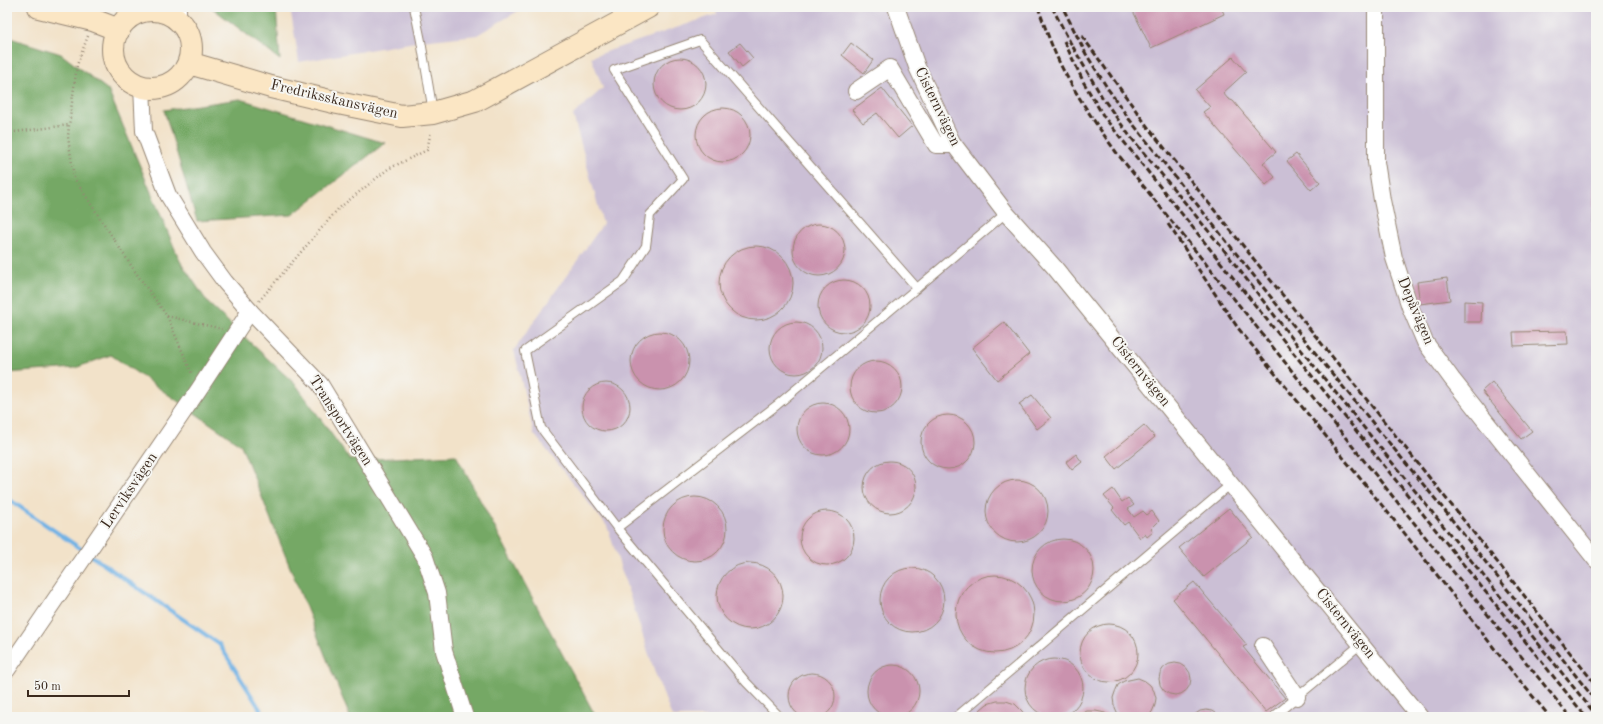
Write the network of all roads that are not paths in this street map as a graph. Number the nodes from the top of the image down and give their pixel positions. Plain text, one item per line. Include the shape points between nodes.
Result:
1 (38, 7) edge
2 (414, 7) edge
3 (648, 7) edge
4 (896, 7) edge
5 (1376, 7) edge
6 (153, 8) edge
7 (178, 13) edge
8 (119, 30) junction
9 (189, 63) junction
10 (142, 86) junction
11 (856, 91) dead end
12 (433, 113) junction
13 (954, 145) junction
14 (1006, 213) junction
15 (916, 288) junction
16 (250, 311) junction
17 (1231, 484) junction
18 (617, 528) junction
19 (1596, 560) edge
20 (1361, 644) junction
21 (1263, 646) dead end
22 (7, 670) edge
23 (1297, 697) junction
24 (465, 717) edge
25 (780, 717) edge
26 (956, 717) edge
27 (1273, 717) edge
28 (1420, 717) edge

1 - 8 main road via 93,20
2 - 12 lane
3 - 12 main road, Fredriksskansvägen via 475,101
4 - 13 street, Cisternvägen via 917,67
5 - 19 street, Depåvägen via 1376,162 1394,258 1410,307 1425,342 1452,380
6 - 7 main road
6 - 8 main road via 133,15
7 - 9 main road via 190,40
8 - 10 main road via 114,41 116,64 131,82
9 - 10 main road via 175,81 165,86
9 - 12 main road, Fredriksskansvägen via 338,103 402,116
10 - 16 street, Transportvägen via 144,131 168,194 203,252
11 - 13 street via 890,68 936,145
13 - 14 street, Cisternvägen
14 - 15 lane
14 - 17 street, Cisternvägen via 1055,268
15 - 18 lane via 777,405
15 - 18 lane via 700,40 614,70 684,179 650,215 646,246 623,281 525,351 541,428
16 - 22 street, Lerviksvägen
16 - 24 street, Transportvägen via 320,384 425,557 437,593 444,651
17 - 20 street, Cisternvägen
17 - 26 lane
18 - 25 lane via 746,682
20 - 23 lane
20 - 28 street, Cisternvägen
21 - 23 street
23 - 27 lane

